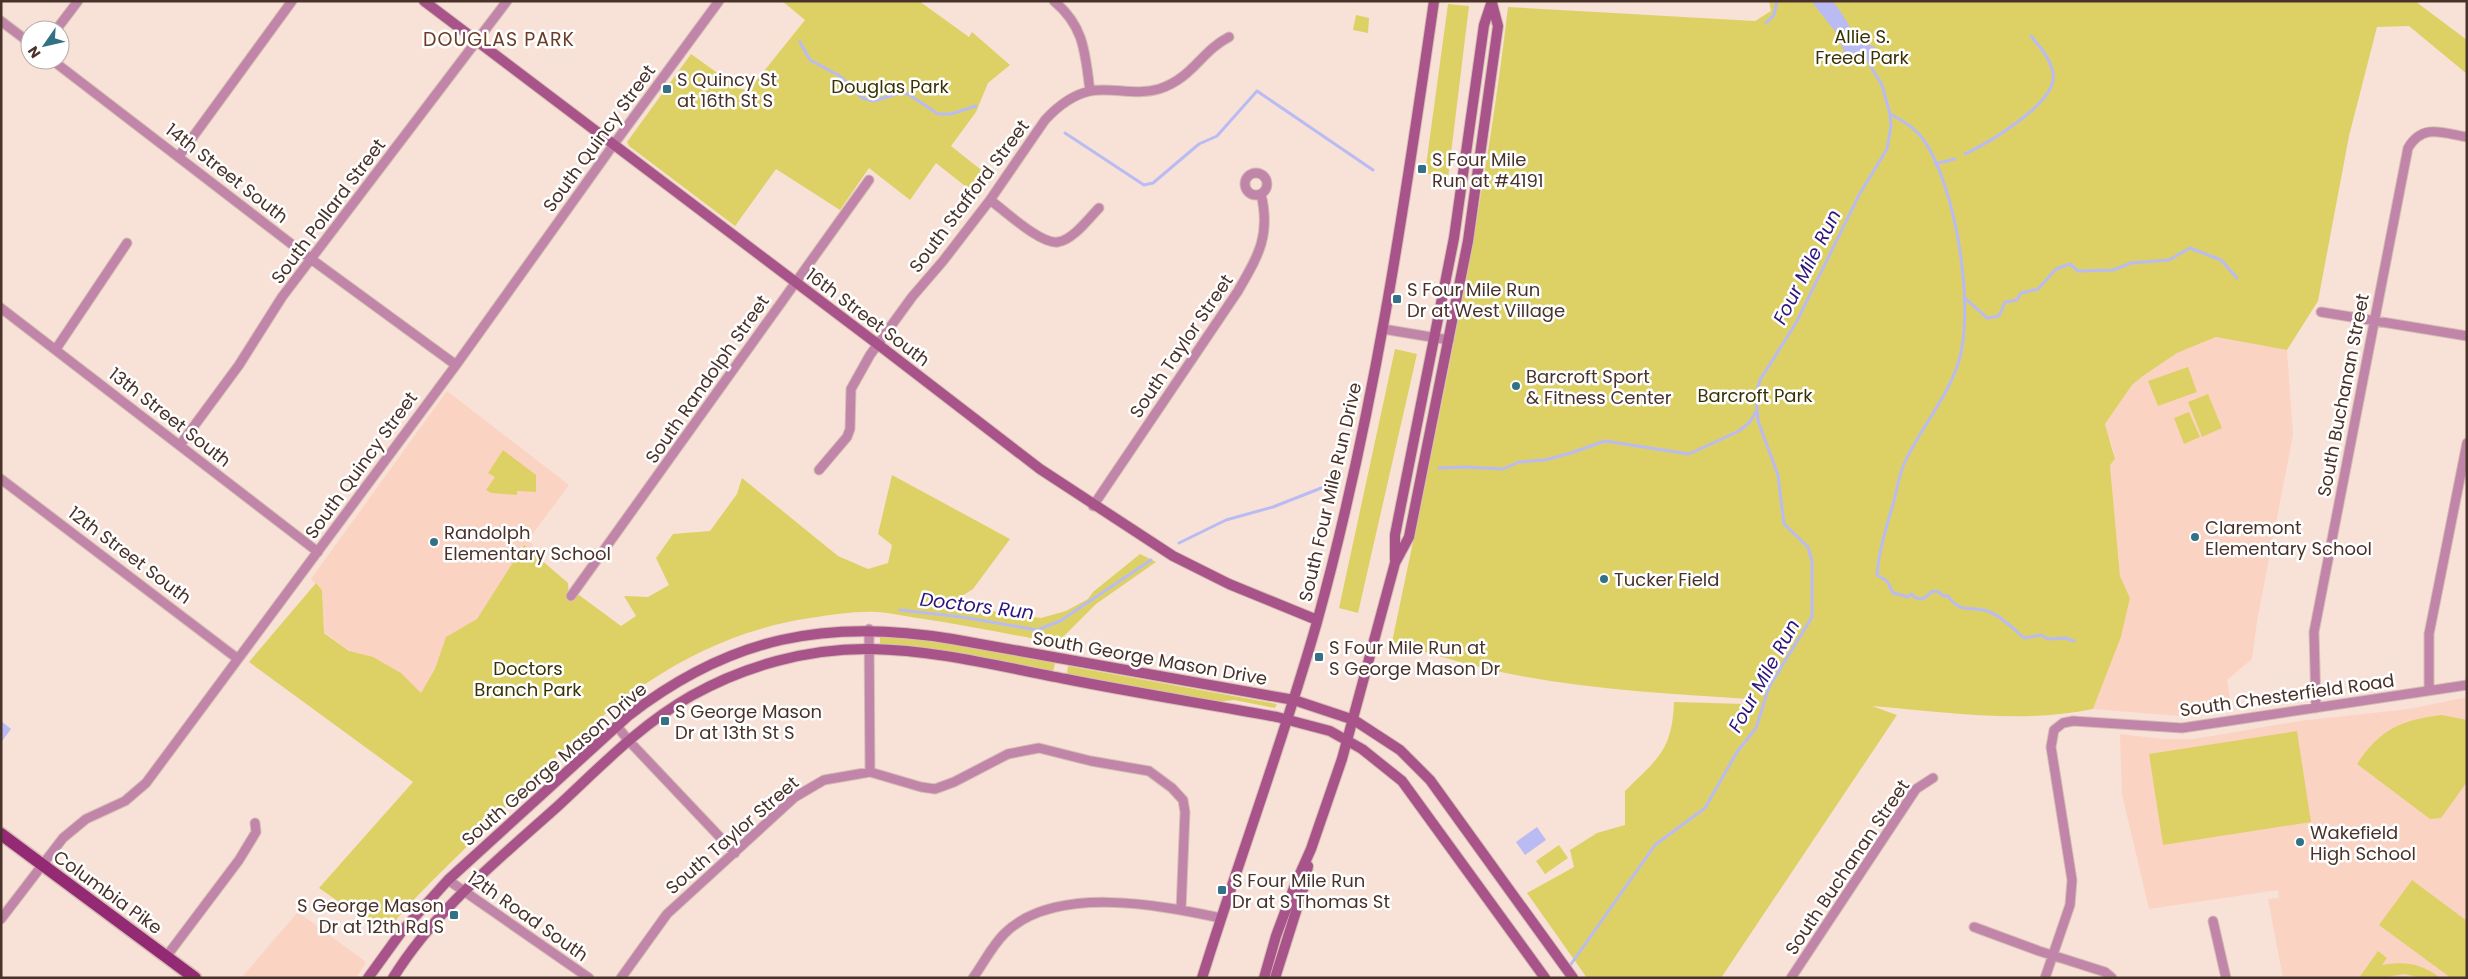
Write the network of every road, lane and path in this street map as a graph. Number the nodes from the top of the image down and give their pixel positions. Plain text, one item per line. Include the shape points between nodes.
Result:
1 (78, 1) edge
2 (292, 1) edge
3 (424, 1) edge
4 (507, 1) edge
5 (720, 1) edge
6 (1054, 1) edge
7 (1434, 1) edge
8 (1492, 2) edge
9 (64, 20) edge
10 (1, 21) edge
11 (20, 35) edge
12 (1229, 37) dead end
13 (477, 42) junction
14 (65, 70) edge
15 (1090, 91) junction
16 (2467, 138) edge
17 (614, 144) junction
18 (179, 156) junction
19 (869, 180) dead end
20 (1260, 194) dead end
21 (990, 200) junction
22 (1099, 208) dead end
23 (127, 243) dead end
24 (311, 259) junction
25 (795, 283) junction
26 (1, 308) edge
27 (2321, 312) dead end
28 (2373, 321) junction
29 (1383, 329) junction
30 (2467, 336) edge
31 (1435, 338) junction
32 (1449, 340) junction
33 (878, 343) junction
34 (56, 350) junction
35 (456, 365) junction
36 (2467, 444) edge
37 (180, 445) junction
38 (818, 470) dead end
39 (1, 478) edge
40 (1093, 506) junction
41 (318, 552) junction
42 (1395, 563) junction
43 (571, 596) dead end
44 (1317, 620) junction
45 (868, 630) junction
46 (870, 649) junction
47 (238, 658) junction
48 (1062, 659) junction
49 (1059, 678) junction
50 (2467, 685) edge
51 (2430, 690) junction
52 (1294, 700) junction
53 (2316, 708) junction
54 (1287, 719) junction
55 (1354, 720) junction
56 (617, 726) junction
57 (628, 740) junction
58 (1347, 740) junction
59 (870, 772) junction
60 (1934, 778) dead end
61 (255, 823) dead end
62 (1, 834) edge
63 (1311, 849) junction
64 (735, 853) junction
65 (42, 866) junction
66 (448, 880) junction
67 (464, 892) junction
68 (1181, 910) junction
69 (1221, 918) junction
70 (1, 919) edge
71 (2213, 921) dead end
72 (1974, 927) dead end
73 (2053, 955) junction
74 (166, 957) junction
75 (1794, 977) edge
76 (195, 978) edge
77 (368, 978) edge
78 (392, 978) edge
79 (589, 978) edge
80 (621, 978) edge
81 (973, 978) edge
82 (1202, 978) edge
83 (1264, 978) edge
84 (1275, 978) edge
85 (1545, 978) edge
86 (1573, 978) edge
87 (2045, 978) edge
88 (2112, 978) edge
89 (2226, 978) edge

1 - 9 street
2 - 18 street
3 - 13 main road, 16th Street South
4 - 13 street, South Pollard Street
5 - 17 street, South Quincy Street
6 - 15 street via 1075,24 1083,42
7 - 29 main road, South Four Mile Run Drive
8 - 31 main road via 1484,25 1454,238
8 - 32 main road via 1498,26 1468,241
10 - 11 street
12 - 15 street, South Stafford Street via 1217,43 1193,70 1158,89
13 - 17 main road, 16th Street South
13 - 24 street, South Pollard Street
14 - 18 street, 14th Street South
15 - 21 street, South Stafford Street via 1056,108
16 - 28 street, South Buchanan Street via 2422,132 2408,148
17 - 25 main road, 16th Street South
17 - 35 street, South Quincy Street
18 - 24 street, 14th Street South
19 - 25 street, South Randolph Street
20 - 40 street, South Taylor Street via 1265,230 1259,256
21 - 22 street via 1041,238 1058,242 1068,238
21 - 33 street, South Stafford Street
23 - 34 street
24 - 35 street, 14th Street South
24 - 37 street, South Pollard Street
25 - 33 main road, 16th Street South
25 - 43 street, South Randolph Street
26 - 34 street, 13th Street South
27 - 28 street
28 - 30 street
28 - 53 street, South Buchanan Street via 2314,632
29 - 31 street
29 - 44 main road, South Four Mile Run Drive via 1355,466
31 - 32 street
31 - 42 main road via 1395,535
32 - 42 main road via 1409,537
33 - 38 street, South Stafford Street via 851,389 847,437
33 - 40 main road, 16th Street South via 1040,469
34 - 37 street, 13th Street South
35 - 41 street, South Quincy Street
36 - 51 street via 2429,634
37 - 41 street, 13th Street South
39 - 47 street, 12th Street South
40 - 44 main road, 16th Street South via 1173,556 1229,584
41 - 47 street, South Quincy Street
42 - 55 main road
44 - 52 main road, South Four Mile Run Drive
45 - 46 street
45 - 48 main road, South George Mason Drive via 910,632
45 - 56 main road, South George Mason Drive via 798,636 742,651 667,687
46 - 49 main road, South George Mason Drive via 935,656
46 - 57 main road, South George Mason Drive via 814,653 736,674 690,696
46 - 59 street
47 - 65 street, South Quincy Street via 146,783 125,801 75,827
48 - 49 main road
48 - 52 main road, South George Mason Drive
49 - 54 main road, South George Mason Drive
50 - 51 street, South Chesterfield Road
51 - 53 street, South Chesterfield Road
52 - 54 main road, South Four Mile Run Drive
52 - 55 main road, South George Mason Drive
53 - 73 street, South Chesterfield Road via 2182,728 2073,721 2054,730 2051,747 2072,880 2070,905
54 - 58 main road, South George Mason Drive via 1330,731
54 - 69 main road, South Four Mile Run Drive
55 - 58 main road
55 - 86 main road, South George Mason Drive via 1400,750 1430,780
56 - 57 street
56 - 66 main road, South George Mason Drive
57 - 64 street
57 - 67 main road, South George Mason Drive
58 - 63 main road
58 - 85 main road, South George Mason Drive via 1402,781
59 - 64 street, South Taylor Street via 824,780 802,793
59 - 68 street, South Taylor Street via 935,789 1008,754 1039,748 1149,771 1172,788 1182,800 1185,812
60 - 75 street, South Buchanan Street via 1916,789
61 - 74 street via 256,832 239,860
62 - 65 main road, Columbia Pike
63 - 83 main road via 1295,885
63 - 84 main road via 1304,886
64 - 80 street, South Taylor Street via 667,914
65 - 70 street, South Quincy Street
65 - 74 main road, Columbia Pike
66 - 67 street, 12th Road South
66 - 77 main road, South George Mason Drive via 402,930
67 - 78 main road, South George Mason Drive via 429,928
67 - 79 street, 12th Road South
68 - 69 street
68 - 81 street via 1113,902 1055,907 1039,912 1004,934
69 - 82 main road, South Four Mile Run Drive
71 - 89 street
72 - 73 street
73 - 87 street
73 - 88 street via 2105,972
74 - 76 main road, Columbia Pike

